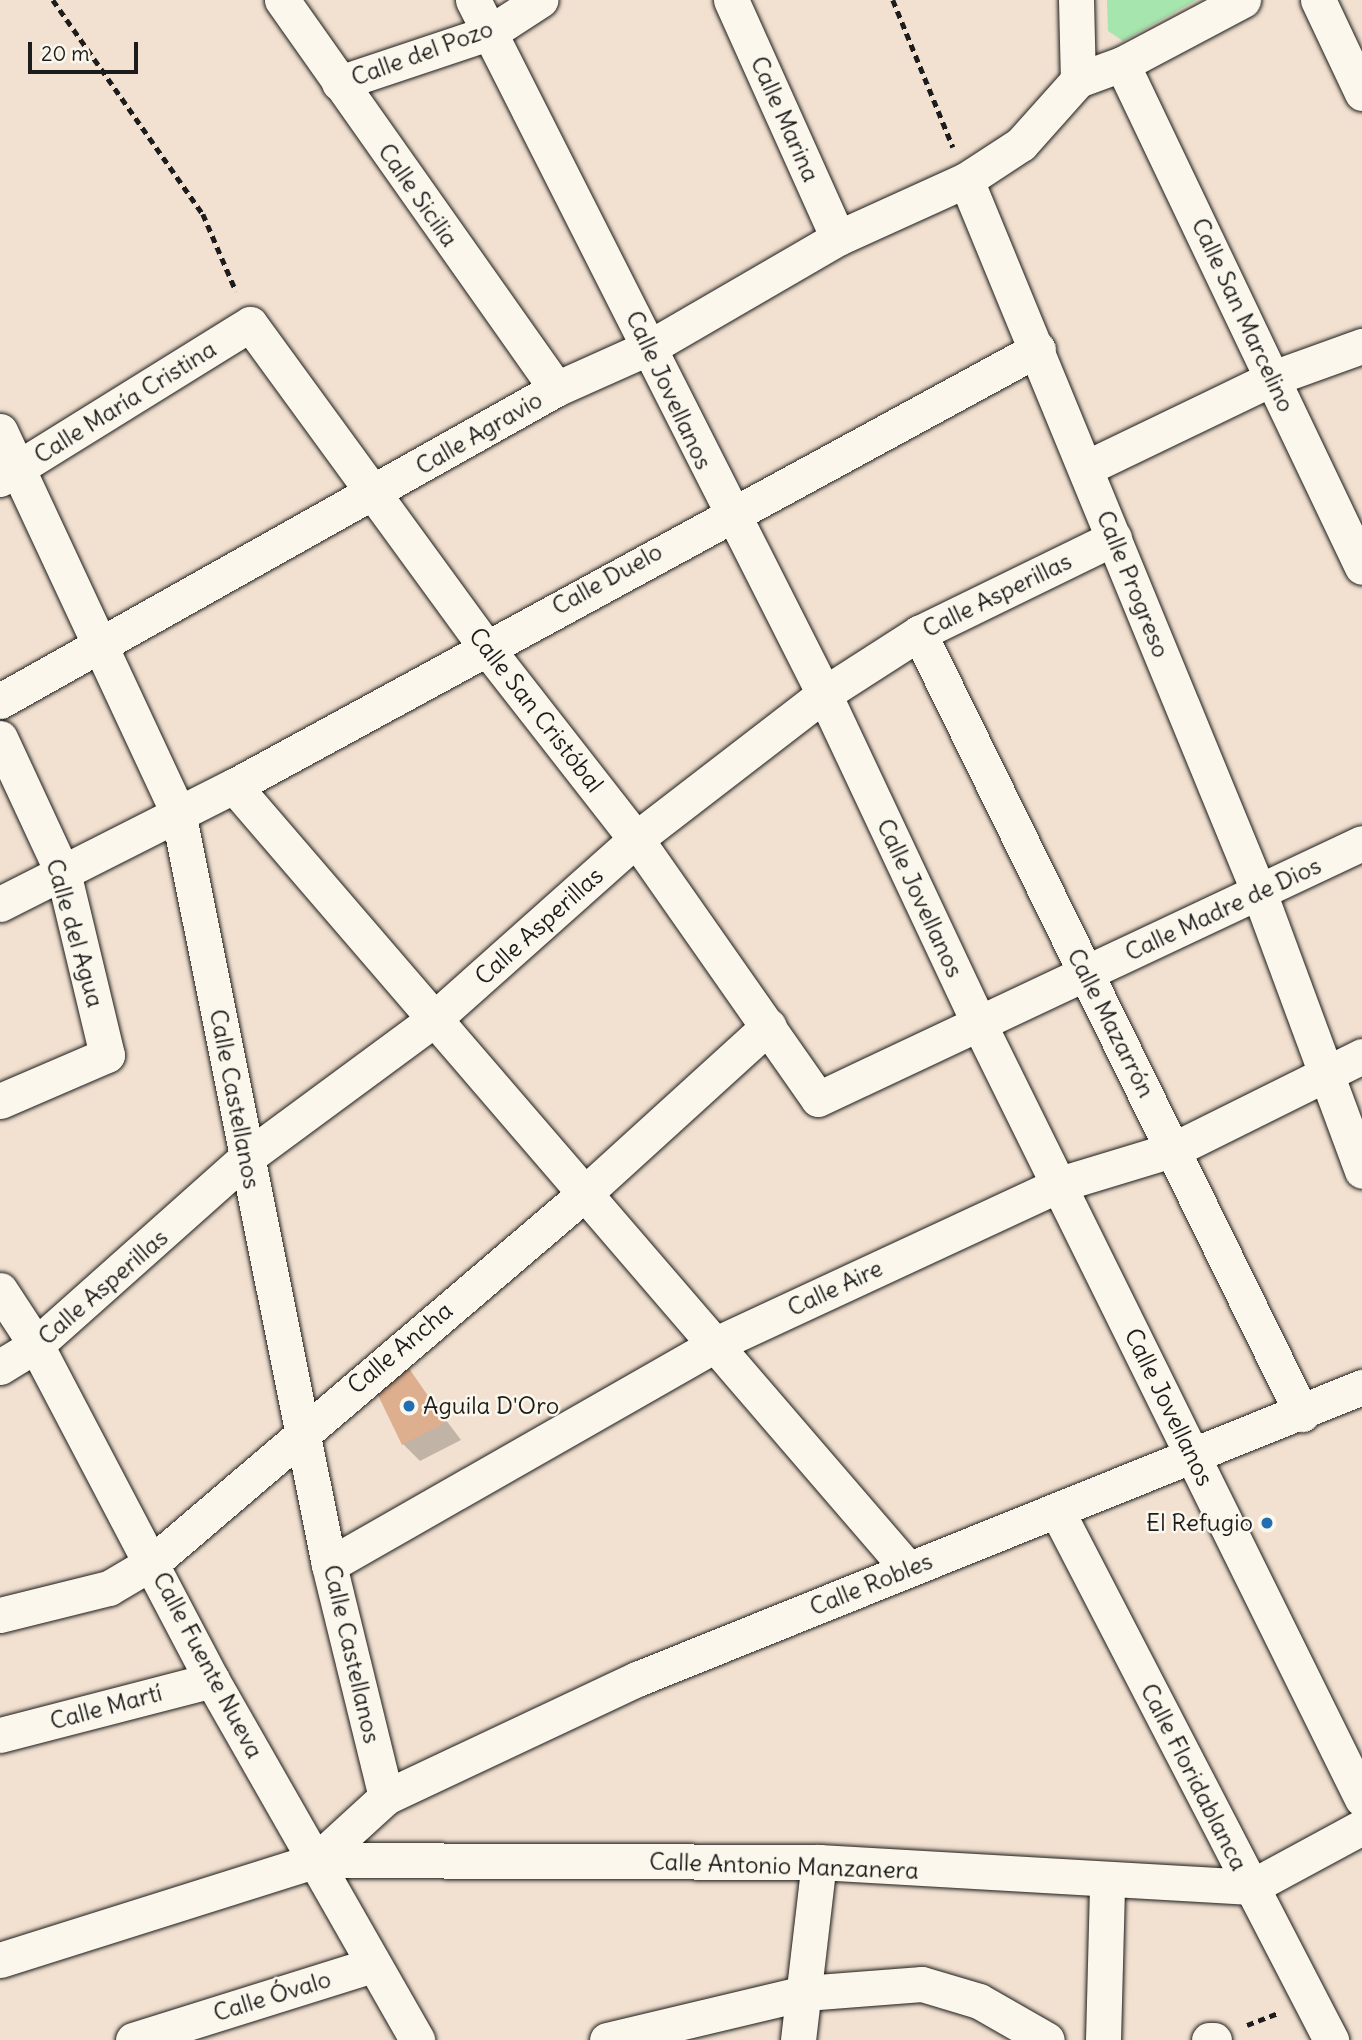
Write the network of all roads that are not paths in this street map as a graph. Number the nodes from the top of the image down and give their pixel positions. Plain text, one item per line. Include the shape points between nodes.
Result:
1 (282, 0) edge
2 (473, 0) edge
3 (731, 0) edge
4 (1076, 0) edge
5 (1243, 0) edge
6 (1318, 0) edge
7 (535, 1) edge
8 (491, 32) junction
9 (1122, 64) junction
10 (1078, 80) junction
11 (339, 83) junction
12 (1362, 93) edge
13 (966, 180) junction
14 (838, 238) junction
15 (250, 324) joint
16 (1362, 346) edge
17 (650, 347) junction
18 (1038, 349) junction
19 (1273, 379) junction
20 (556, 389) junction
21 (0, 430) edge
22 (1086, 468) junction
23 (9, 474) edge
24 (375, 493) junction
25 (1348, 504) edge
26 (728, 513) junction
27 (1114, 538) junction
28 (1362, 567) edge
29 (919, 633) junction
30 (485, 646) junction
31 (100, 649) junction
32 (824, 694) junction
33 (0, 701) edge
34 (0, 738) edge
35 (234, 786) junction
36 (178, 812) junction
37 (636, 839) junction
38 (1362, 843) edge
39 (64, 876) junction
40 (1261, 895) junction
41 (0, 904) edge
42 (1084, 972) junction
43 (433, 1020) junction
44 (979, 1024) junction
45 (769, 1026) junction
46 (1362, 1056) edge
47 (1329, 1072) junction
48 (818, 1099) joint
49 (0, 1101) edge
50 (1175, 1149) junction
51 (246, 1158) junction
52 (1362, 1171) edge
53 (1060, 1184) junction
54 (583, 1195) junction
55 (0, 1290) edge
56 (718, 1343) junction
57 (36, 1345) junction
58 (0, 1367) edge
59 (1362, 1387) edge
60 (1302, 1413) junction
61 (304, 1427) junction
62 (1194, 1458) junction
63 (1058, 1513) junction
64 (153, 1562) junction
65 (330, 1564) junction
66 (908, 1569) junction
67 (0, 1615) edge
68 (212, 1680) junction
69 (0, 1735) edge
70 (386, 1797) junction
71 (1362, 1799) edge
72 (1362, 1827) edge
73 (317, 1860) junction
74 (819, 1862) junction
75 (1107, 1883) junction
76 (1251, 1887) junction
77 (0, 1960) edge
78 (372, 1965) junction
79 (806, 1993) junction
80 (135, 2040) edge
81 (417, 2040) edge
82 (607, 2040) edge
83 (798, 2040) edge
84 (1047, 2040) edge
85 (1103, 2040) edge
86 (1331, 2040) edge

1 - 11 street, Calle Sicilia
2 - 8 street, Calle Jovellanos
3 - 14 street, Calle Marina
4 - 10 street
5 - 9 street
6 - 12 street
7 - 8 street, Calle del Pozo
8 - 11 street, Calle del Pozo
8 - 17 street, Calle Jovellanos
9 - 10 street
9 - 19 street, Calle San Marcelino
10 - 13 street, Calle Agravio via 1021,144
11 - 20 street, Calle Sicilia
13 - 14 street, Calle Agravio
13 - 18 street, Calle Progreso
14 - 17 street, Calle Agravio
15 - 23 street, Calle María Cristina
15 - 24 street, Calle San Cristóbal
16 - 19 street
17 - 20 street, Calle Agravio
17 - 26 street, Calle Jovellanos
18 - 22 street, Calle Progreso
18 - 26 street, Calle Duelo
19 - 22 street
19 - 25 street, Calle San Marcelino
20 - 24 street, Calle Agravio
21 - 23 street, Calle Castellanos
22 - 27 street, Calle Progreso
23 - 31 street, Calle Castellanos
24 - 30 street, Calle San Cristóbal
24 - 31 street, Calle Agravio
25 - 28 street, Calle San Marcelino
26 - 30 street, Calle Duelo
26 - 32 street, Calle Jovellanos
27 - 29 street, Calle Asperillas
27 - 40 street, Calle Progreso
29 - 32 street, Calle Asperillas
29 - 42 street, Calle Mazarrón
30 - 35 street, Calle Duelo
30 - 37 street, Calle San Cristóbal
31 - 33 street, Calle Agravio
31 - 36 street, Calle Castellanos
32 - 37 street, Calle Asperillas
32 - 44 street, Calle Jovellanos
34 - 39 street, Calle del Agua
35 - 36 street, Calle Duelo
35 - 43 street
36 - 39 street, Calle Duelo
36 - 51 street, Calle Castellanos
37 - 43 street, Calle Asperillas
37 - 45 street, Calle San Cristóbal
38 - 40 street, Calle Madre de Dios
39 - 41 street, Calle Duelo
39 - 49 street, Calle del Agua via 107,1055
40 - 42 street, Calle Madre de Dios
40 - 47 street, Calle Progreso
42 - 44 street, Calle Madre de Dios
42 - 50 street, Calle Mazarrón
43 - 51 street, Calle Asperillas
43 - 54 street
44 - 48 street, Calle Madre de Dios
44 - 53 street, Calle Jovellanos
45 - 48 street, Calle San Cristóbal
45 - 54 street, Calle Ancha
46 - 47 street, Calle Aire
47 - 50 street, Calle Aire
47 - 52 street, Calle Progreso
50 - 53 street, Calle Aire
50 - 60 street, Calle Mazarrón
51 - 57 street, Calle Asperillas
51 - 61 street, Calle Castellanos
53 - 56 street, Calle Aire
53 - 62 street, Calle Jovellanos
54 - 56 street
54 - 61 street, Calle Ancha
55 - 57 street, Calle Fuente Nueva
56 - 65 street, Calle Aire
56 - 66 street
57 - 58 street, Calle Asperillas
57 - 64 street, Calle Fuente Nueva
59 - 60 street, Calle Robles
60 - 62 street, Calle Robles
61 - 64 street, Calle Ancha
61 - 65 street, Calle Castellanos
62 - 63 street, Calle Robles
62 - 71 street, Calle Jovellanos
63 - 66 street, Calle Robles
63 - 76 street, Calle Floridablanca
64 - 67 street, Calle Ancha via 109,1588
64 - 68 street, Calle Fuente Nueva
65 - 70 street, Calle Castellanos
66 - 70 street, Calle Robles via 637,1679
68 - 69 street, Calle Martí
68 - 73 street, Calle Fuente Nueva
70 - 73 street, Calle Robles
72 - 76 street
73 - 74 street, Calle Antonio Manzanera
73 - 77 street
73 - 78 street, Calle Fuente Nueva
74 - 75 street, Calle Antonio Manzanera
74 - 79 street
75 - 76 street, Calle Antonio Manzanera
75 - 85 street
76 - 86 street, Calle Floridablanca
78 - 80 street, Calle Óvalo
78 - 81 street, Calle Fuente Nueva
79 - 82 street
79 - 83 street
79 - 84 street via 922,1984 979,2001

